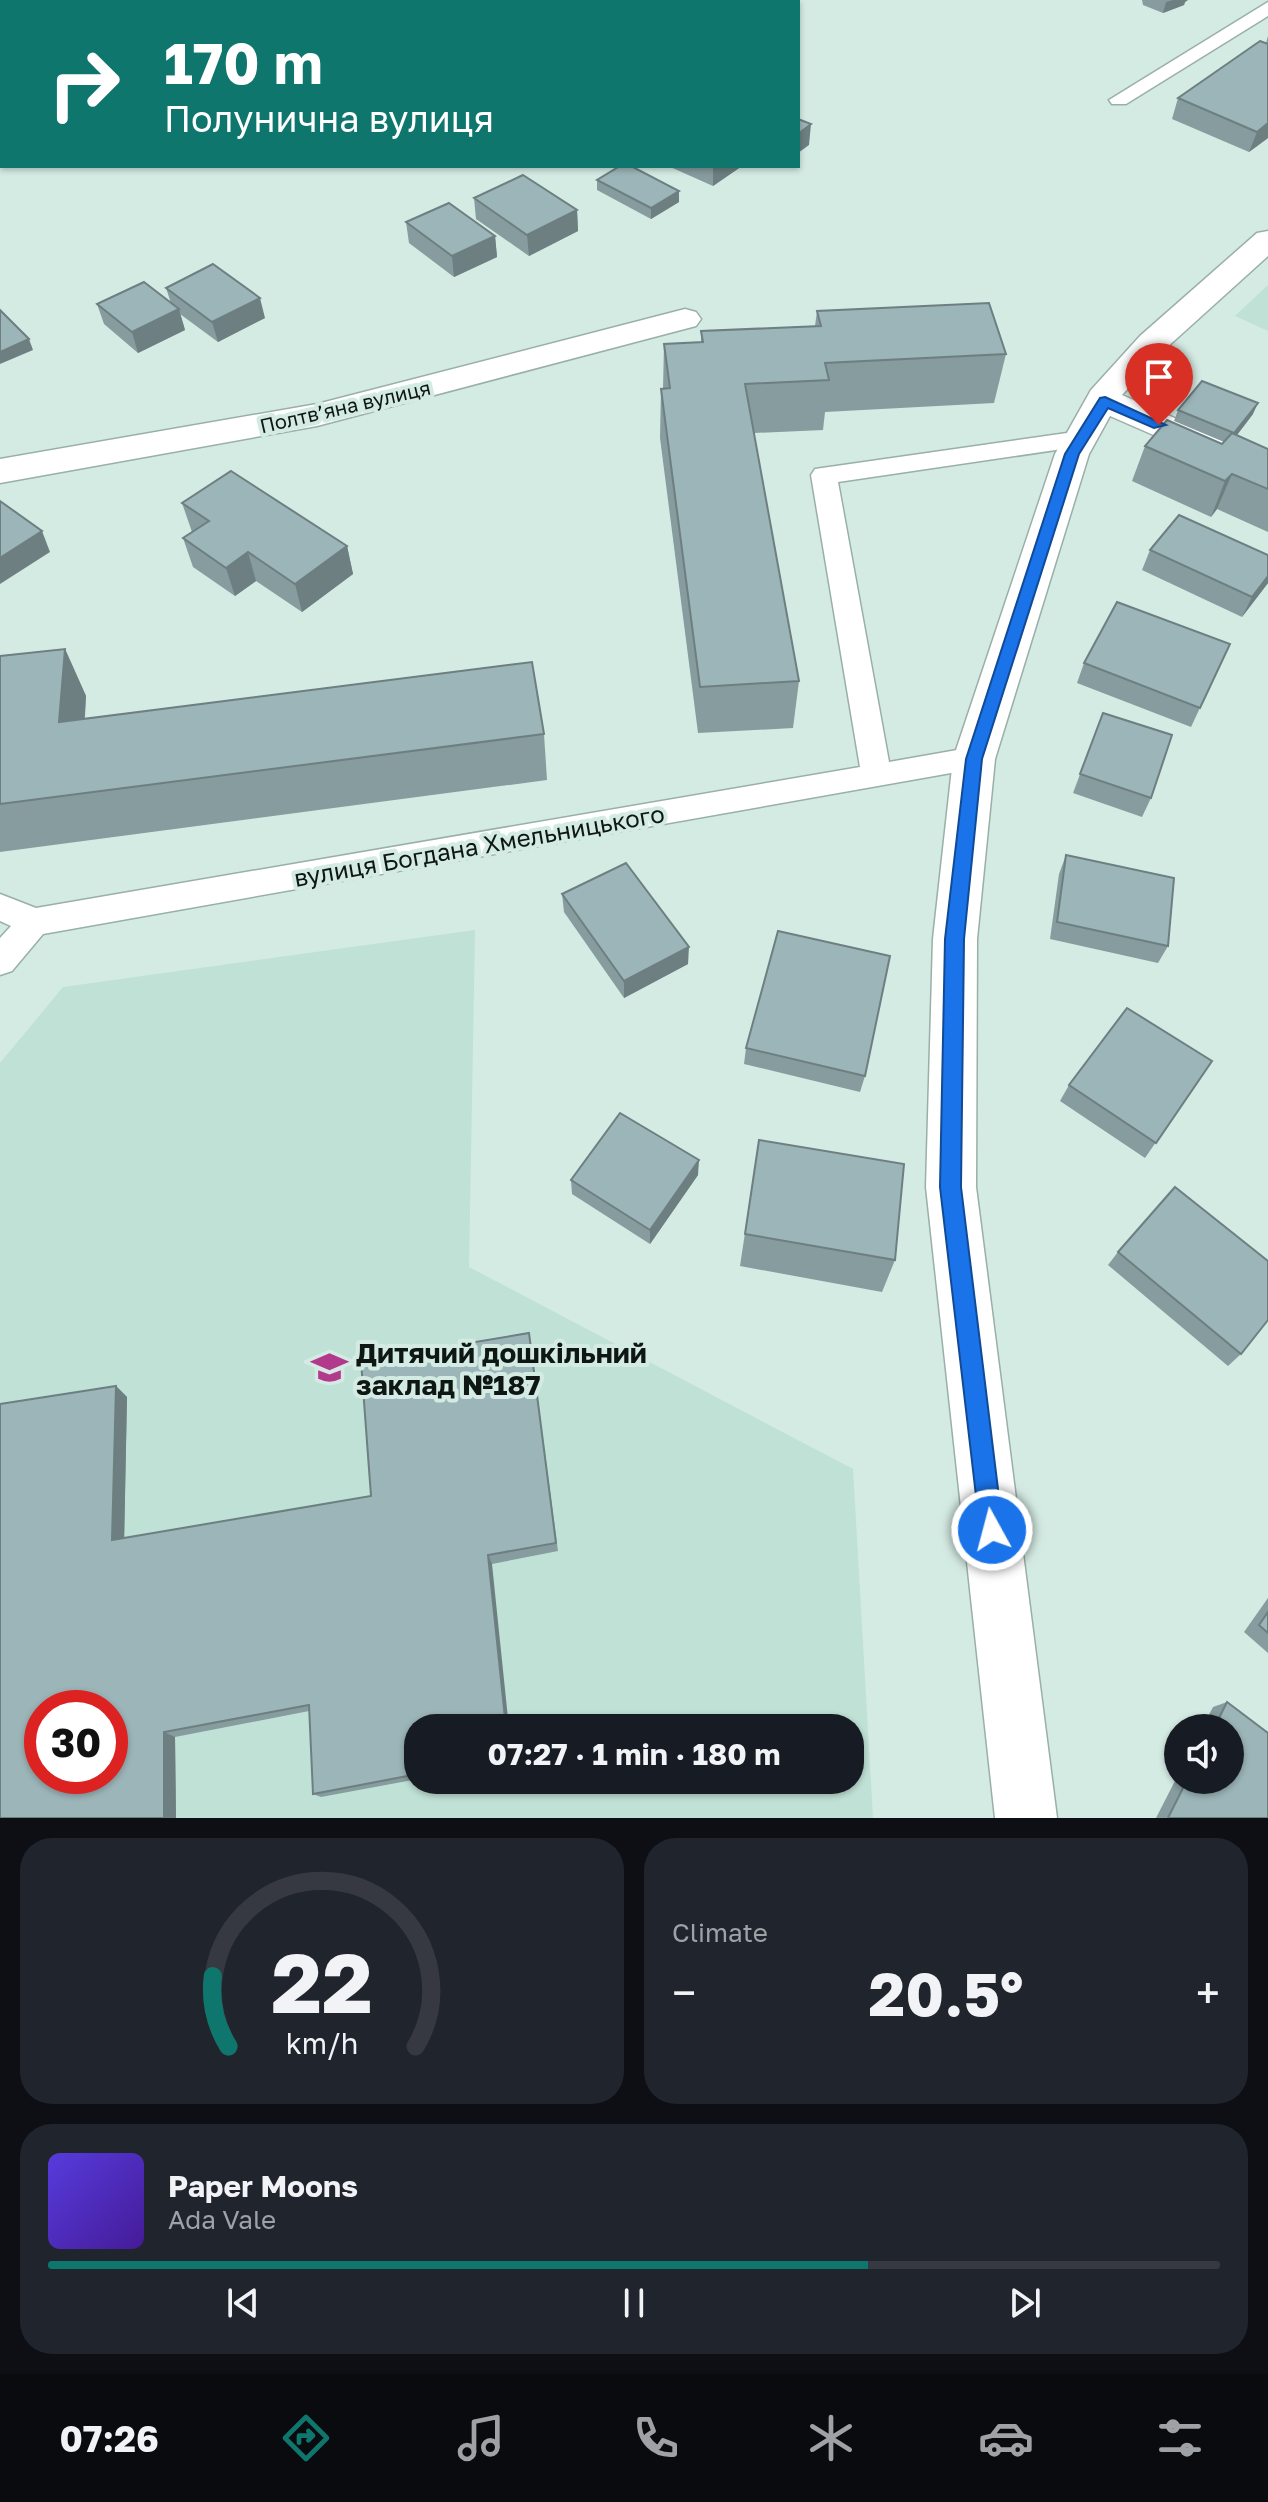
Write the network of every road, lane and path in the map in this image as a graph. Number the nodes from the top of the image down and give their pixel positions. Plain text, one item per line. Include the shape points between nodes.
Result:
1 (1268, 8) edge
2 (1119, 100) dead end
3 (1268, 240) edge
4 (685, 319) dead end
5 (1105, 401) junction
6 (1081, 439) junction
7 (0, 471) edge
8 (1268, 473) edge
9 (974, 759) junction
10 (877, 776) junction
11 (0, 907) edge
12 (34, 922) junction
13 (0, 961) edge
14 (1026, 1818) edge

1 - 2 lane
3 - 5 street via 1152,343 1108,390
4 - 7 street, Полтвʼяна вулиця via 317,415
5 - 6 street
5 - 8 street
6 - 9 street
6 - 10 lane via 824,475
9 - 10 lane, вулиця Богдана Хмельницького
9 - 14 street via 955,939 951,1187
10 - 12 lane, вулиця Богдана Хмельницького
11 - 12 lane
12 - 13 lane

